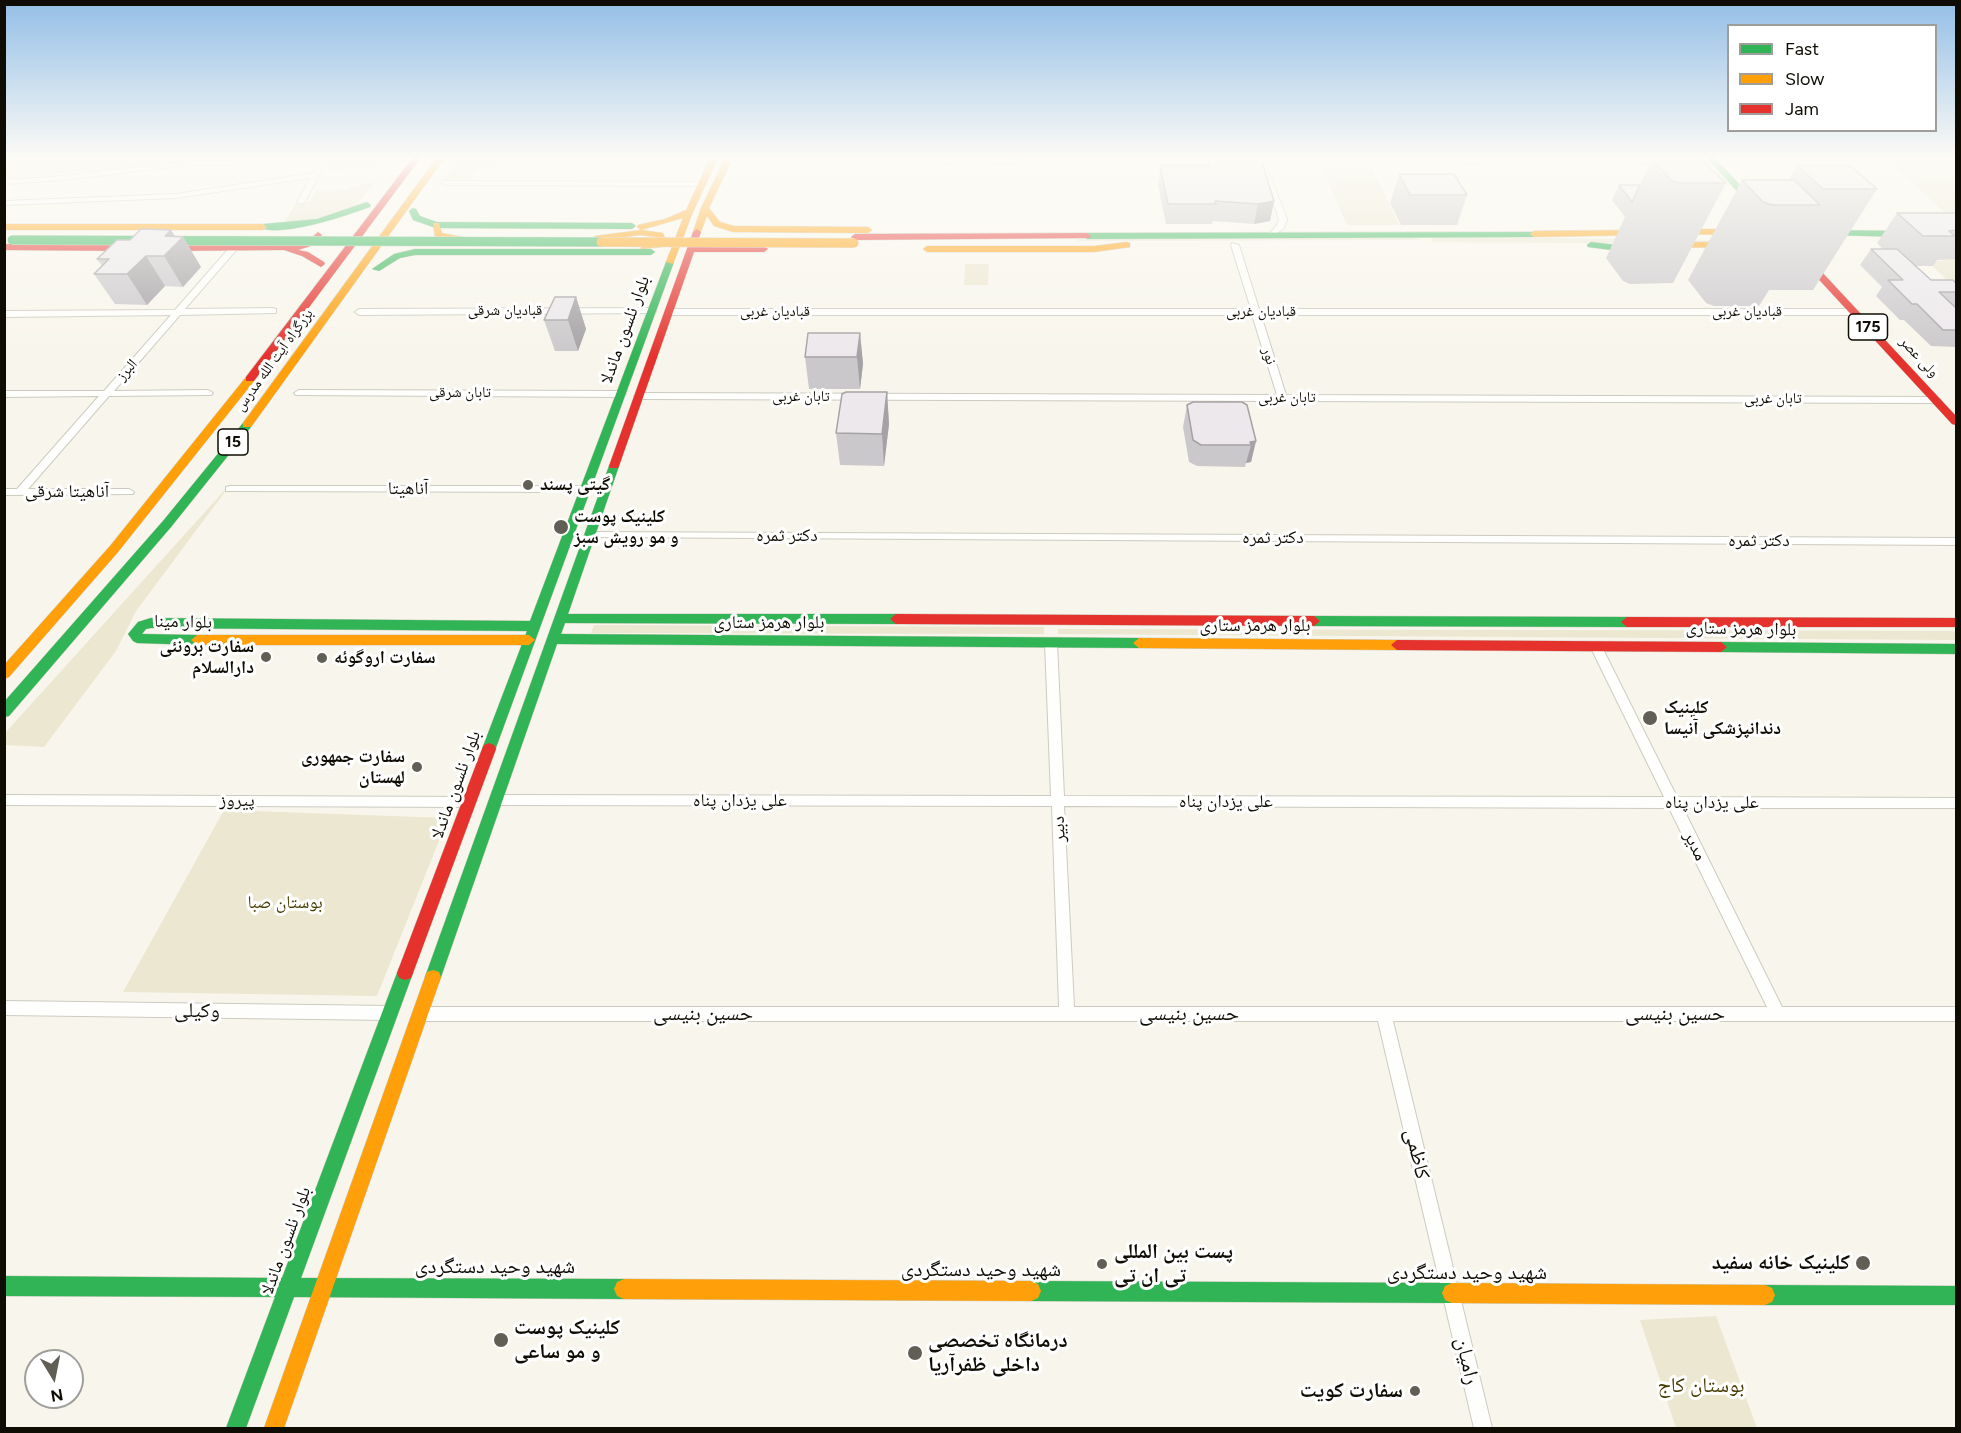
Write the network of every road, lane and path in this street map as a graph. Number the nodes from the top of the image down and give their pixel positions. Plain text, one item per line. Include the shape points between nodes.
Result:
1 (312, 223) edge
2 (353, 223) edge
3 (368, 223) edge
4 (394, 223) edge
5 (403, 223) edge
6 (430, 223) edge
7 (660, 223) edge
8 (684, 223) edge
9 (700, 223) edge
10 (717, 223) edge
11 (1282, 223) edge
12 (1745, 223) edge
13 (436, 225) junction
14 (4, 227) edge
15 (143, 227) junction
16 (292, 227) junction
17 (642, 227) junction
18 (197, 228) junction
19 (682, 228) junction
20 (762, 230) junction
21 (1691, 232) junction
22 (1605, 233) junction
23 (1816, 233) edge
24 (1273, 234) junction
25 (1385, 234) junction
26 (1916, 234) edge
27 (1092, 235) junction
28 (263, 238) junction
29 (695, 238) junction
30 (9, 239) edge
31 (855, 240) junction
32 (1744, 242) junction
33 (1132, 245) junction
34 (1235, 245) junction
35 (1409, 246) junction
36 (135, 248) junction
37 (175, 248) junction
38 (234, 248) junction
39 (275, 248) junction
40 (755, 249) junction
41 (645, 250) junction
42 (1797, 254) edge
43 (321, 264) junction
44 (669, 265) junction
45 (376, 268) junction
46 (273, 311) dead end
47 (652, 311) junction
48 (178, 312) junction
49 (359, 312) dead end
50 (669, 312) junction
51 (1255, 312) junction
52 (1854, 312) junction
53 (4, 314) edge
54 (106, 393) junction
55 (208, 393) dead end
56 (298, 393) dead end
57 (4, 394) edge
58 (621, 394) junction
59 (639, 396) junction
60 (1282, 398) junction
61 (1936, 400) junction
62 (1956, 422) edge
63 (237, 438) junction
64 (230, 489) dead end
65 (585, 489) junction
66 (4, 492) edge
67 (20, 492) junction
68 (129, 492) dead end
69 (135, 524) junction
70 (590, 535) junction
71 (1956, 542) edge
72 (594, 617) junction
73 (561, 618) junction
74 (1956, 623) edge
75 (513, 626) junction
76 (534, 626) junction
77 (553, 639) junction
78 (586, 639) junction
79 (507, 640) junction
80 (529, 640) junction
81 (1051, 643) junction
82 (1596, 646) junction
83 (1956, 649) edge
84 (4, 674) edge
85 (4, 712) edge
86 (498, 723) junction
87 (524, 723) junction
88 (4, 800) edge
89 (496, 800) junction
90 (1058, 801) junction
91 (469, 802) junction
92 (1673, 803) junction
93 (1956, 803) edge
94 (4, 1008) edge
95 (390, 1013) junction
96 (421, 1014) junction
97 (1067, 1014) junction
98 (1384, 1014) junction
99 (1778, 1014) junction
100 (1956, 1014) edge
101 (4, 1286) edge
102 (288, 1287) junction
103 (324, 1287) junction
104 (1451, 1294) junction
105 (1956, 1296) edge
106 (236, 1428) edge
107 (274, 1428) edge
108 (1483, 1428) edge

1 - 16 main road
2 - 43 main road
3 - 69 main road, بزرگراه آیت الله مدرس / 15
4 - 63 main road, بزرگراه آیت الله مدرس / 15
5 - 45 main road via 382,248
6 - 13 main road
7 - 17 main road
8 - 19 main road, بلوار نلسون ماندلا
9 - 29 main road, بلوار نلسون ماندلا
10 - 20 main road via 733,229
11 - 24 street
12 - 21 main road
13 - 17 main road
13 - 41 main road via 438,234 448,238 603,239 640,232 660,235 659,244
14 - 15 main road
15 - 18 main road
15 - 36 main road via 154,232 154,237
16 - 18 main road
16 - 39 main road via 312,230 319,236 307,245
17 - 19 main road
17 - 28 main road via 340,232
18 - 37 main road via 174,237 169,245
19 - 29 main road
19 - 44 main road, بلوار نلسون ماندلا
20 - 27 main road via 1051,231
20 - 40 main road via 744,239 746,245
21 - 22 main road
21 - 32 main road
22 - 25 main road
22 - 32 main road
23 - 26 main road
24 - 25 main road
24 - 27 main road
25 - 35 main road via 1428,241
27 - 31 main road
28 - 30 main road
28 - 31 main road
28 - 41 main road, bridge via 328,246
29 - 40 main road
29 - 50 main road, بلوار نلسون ماندلا
30 - 36 main road
31 - 33 main road
32 - 35 main road via 1653,247
33 - 34 main road
33 - 40 main road via 1094,249
34 - 35 main road
34 - 51 street, نور
36 - 37 main road
37 - 38 main road
38 - 39 main road
38 - 48 street, البرز
39 - 43 main road via 305,254
41 - 44 main road
41 - 45 main road via 415,252
42 - 52 main road, ولی عصر / 175
43 - 69 main road via 159,479
44 - 47 main road, بلوار نلسون ماندلا
45 - 63 main road via 285,396
46 - 48 street
47 - 49 street, قبادیان شرقی
47 - 58 main road, بلوار نلسون ماندلا
48 - 53 street
48 - 54 street, البرز
50 - 51 street, قبادیان غربی
50 - 59 main road, بلوار نلسون ماندلا
51 - 52 street, قبادیان غربی
51 - 60 street, نور
52 - 61 main road, ولی عصر / 175
54 - 55 street
54 - 57 street
54 - 67 street, البرز
56 - 58 street, تابان شرقی
58 - 65 main road, بلوار نلسون ماندلا
59 - 60 street, تابان غربی
59 - 70 main road, بلوار نلسون ماندلا
60 - 61 street, تابان غربی
61 - 62 main road, ولی عصر / 175
63 - 85 main road, بزرگراه آیت الله مدرس / 15
64 - 65 street, آناهیتا
65 - 76 main road, بلوار نلسون ماندلا
66 - 67 street, آناهیتا شرقی
67 - 68 street, آناهیتا شرقی
69 - 84 main road, بزرگراه آیت الله مدرس / 15
70 - 71 street, دکتر ثمره
70 - 73 main road, بلوار نلسون ماندلا
72 - 73 main road, بلوار هرمز ستاری
72 - 74 main road, بلوار هرمز ستاری
72 - 78 main road via 586,627
73 - 77 main road, بلوار نلسون ماندلا
75 - 76 main road, بلوار مینا
75 - 79 main road
75 - 79 main road, بلوار مینا via 151,623 142,625 134,634 136,638 150,640
76 - 80 main road, بلوار نلسون ماندلا
77 - 78 main road, بلوار هرمز ستاری
77 - 87 main road, بلوار نلسون ماندلا
78 - 81 main road, بلوار هرمز ستاری
79 - 80 main road, بلوار مینا
80 - 86 main road, بلوار نلسون ماندلا
81 - 82 main road, بلوار هرمز ستاری
81 - 90 street, دبیر
82 - 83 main road, بلوار هرمز ستاری
82 - 92 street, مدیر
86 - 87 main road
86 - 91 main road, بلوار نلسون ماندلا
87 - 89 main road, بلوار نلسون ماندلا
88 - 91 street, پیروز
89 - 90 street, علی یزدان پناه
89 - 96 main road, بلوار نلسون ماندلا
90 - 92 street, علی یزدان پناه
90 - 97 street, دبیر
91 - 95 main road, بلوار نلسون ماندلا
92 - 93 street, علی یزدان پناه
92 - 99 street, مدیر
94 - 95 street, وكيلی
95 - 102 main road, بلوار نلسون ماندلا
96 - 97 street, حسین بنیسی
96 - 103 main road, بلوار نلسون ماندلا
97 - 98 street, حسین بنیسی
98 - 99 street, حسین بنیسی
98 - 104 street, کاظمی
99 - 100 street, حسین بنیسی
101 - 102 main road, شهید وحید دستگردی
102 - 103 main road, شهید وحید دستگردی
102 - 106 main road, بلوار نلسون ماندلا
103 - 104 main road, شهید وحید دستگردی
103 - 107 main road, بلوار نلسون ماندلا
104 - 105 main road, شهید وحید دستگردی
104 - 108 street, رامیان

